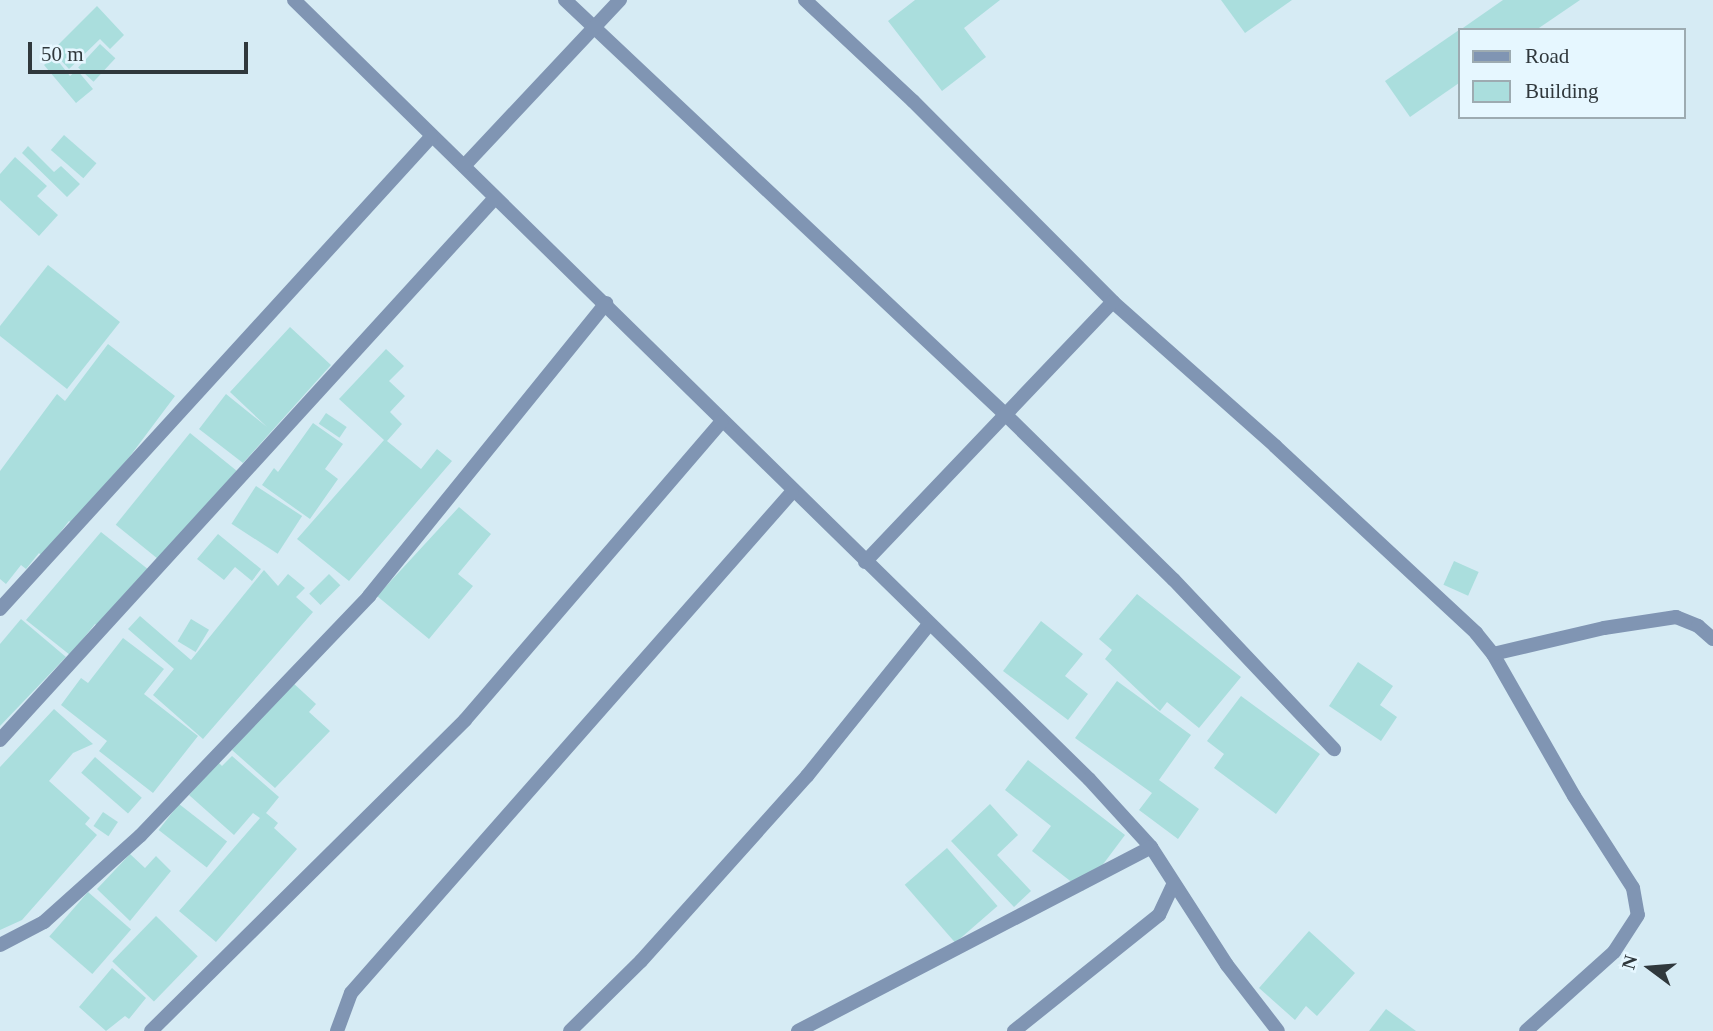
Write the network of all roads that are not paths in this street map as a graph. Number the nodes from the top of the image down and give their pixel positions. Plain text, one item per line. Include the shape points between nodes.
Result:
1 (294, 0) edge
2 (565, 0) edge
3 (620, 0) edge
4 (805, 0) edge
5 (593, 28) junction
6 (431, 137) junction
7 (464, 166) junction
8 (495, 198) junction
9 (1113, 302) junction
10 (606, 303) junction
11 (1006, 415) junction
12 (722, 422) junction
13 (792, 492) junction
14 (865, 562) junction
15 (0, 609) edge
16 (929, 624) junction
17 (1713, 639) edge
18 (1493, 654) junction
19 (0, 740) edge
20 (1334, 749) dead end
21 (1151, 847) junction
22 (1173, 885) junction
23 (0, 945) edge
24 (150, 1031) edge
25 (337, 1031) edge
26 (570, 1031) edge
27 (798, 1031) edge
28 (1014, 1031) edge
29 (1278, 1031) edge
30 (1527, 1031) edge

1 - 6 street
2 - 5 street
3 - 5 street
4 - 9 street
5 - 7 street
5 - 11 street
6 - 7 street
6 - 15 street
7 - 8 street
8 - 10 street
8 - 19 street
9 - 11 street
9 - 18 street via 1296,465 1476,632
10 - 12 street
10 - 23 street via 359,606 140,836 44,922
11 - 14 street
11 - 20 street via 1174,580
12 - 13 street
12 - 24 street via 465,720
13 - 14 street
13 - 25 street via 351,993
14 - 16 street
16 - 21 street via 1089,779
16 - 26 street via 807,776 641,961
17 - 18 street via 1698,626 1676,617
18 - 30 street via 1633,888 1639,915 1630,935 1614,952
21 - 22 street
21 - 27 street
22 - 28 street via 1159,915
22 - 29 street

